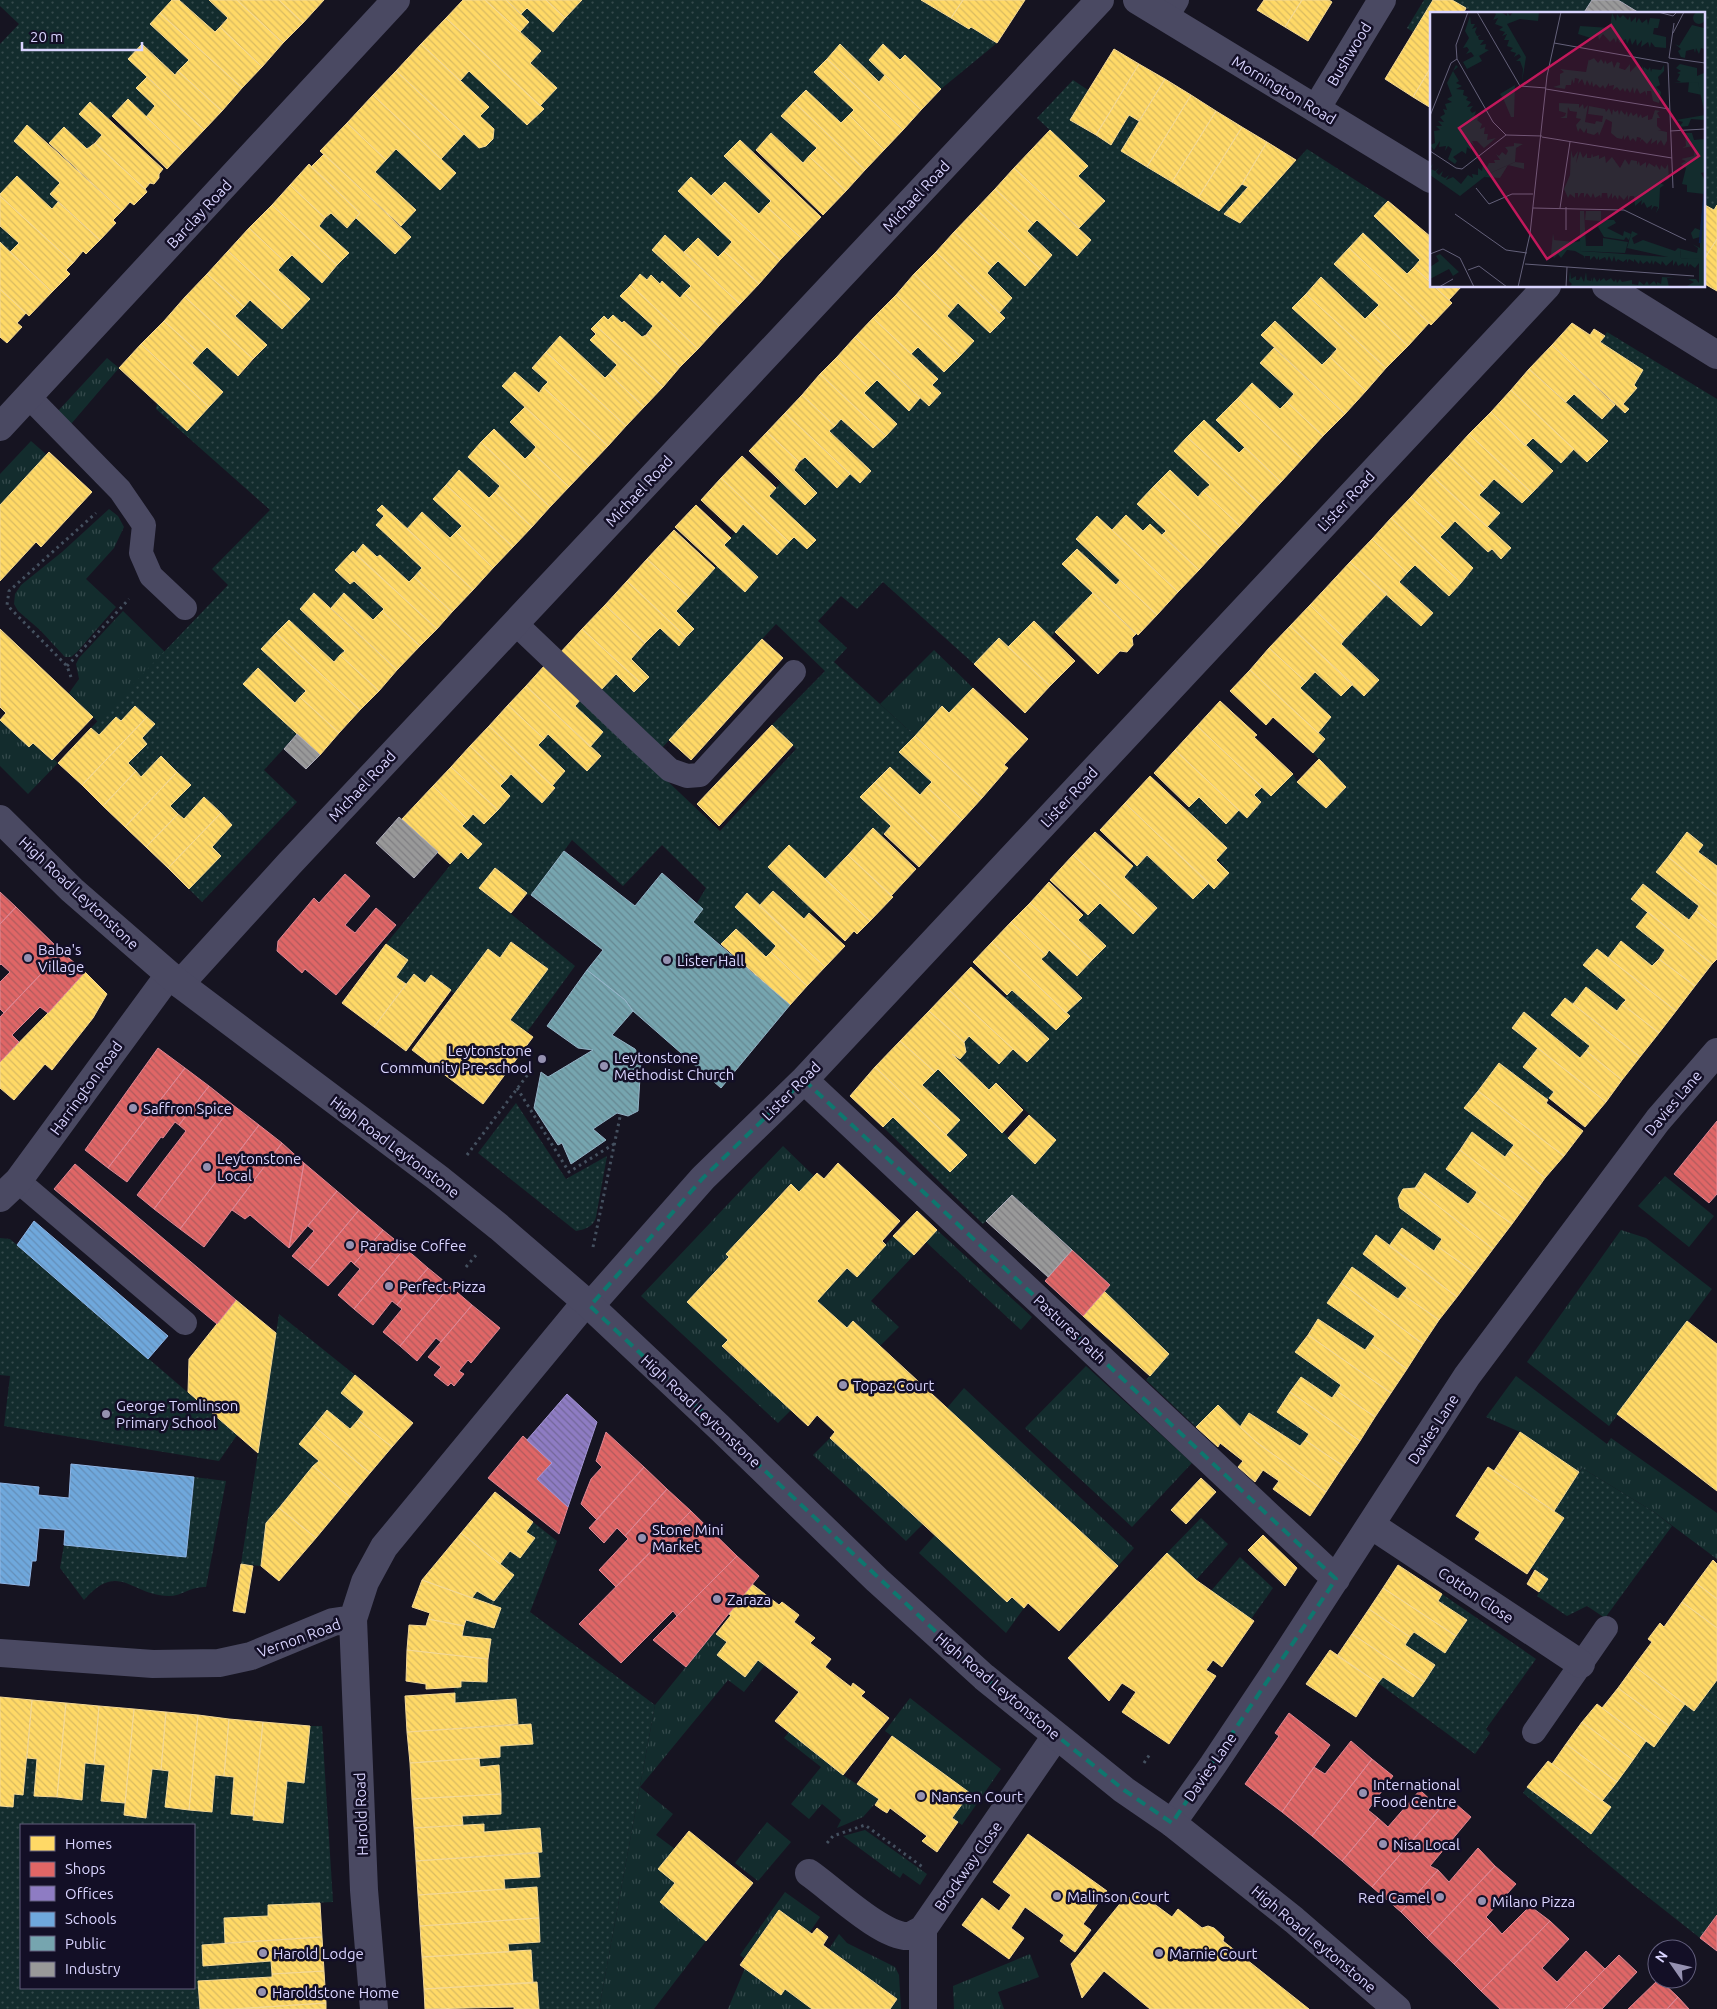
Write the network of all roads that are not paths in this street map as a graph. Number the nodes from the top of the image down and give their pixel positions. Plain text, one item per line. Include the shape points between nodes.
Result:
1 (396, 0) edge
2 (1100, 0) edge
3 (1137, 0) edge
4 (1382, 0) edge
5 (1172, 9) edge
6 (1316, 109) junction
7 (1430, 178) edge
8 (1545, 288) edge
9 (1609, 288) edge
10 (1717, 355) edge
11 (28, 396) junction
12 (0, 426) edge
13 (185, 608) dead end
14 (515, 623) junction
15 (794, 672) dead end
16 (0, 819) edge
17 (175, 980) junction
18 (1717, 1052) edge
19 (804, 1080) junction
20 (9, 1189) edge
21 (588, 1304) junction
22 (185, 1323) dead end
23 (1371, 1525) junction
24 (1336, 1579) junction
25 (352, 1619) junction
26 (1606, 1628) dead end
27 (0, 1653) edge
28 (1581, 1664) junction
29 (1534, 1732) dead end
30 (1056, 1736) junction
31 (1172, 1822) junction
32 (810, 1874) road end
33 (923, 1930) junction
34 (374, 2009) edge
35 (923, 2009) edge
36 (1396, 2009) edge

1 - 11 street, Barclay Road
2 - 14 street, Michael Road
3 - 5 street, Mornington Road
4 - 6 street, Bushwood
5 - 6 street, Mornington Road
6 - 7 street, Mornington Road
8 - 19 street, Lister Road
9 - 10 street
11 - 12 street, Barclay Road
11 - 13 lane via 120,490 144,525 141,553 151,576
14 - 15 lane via 670,770 687,776 700,775
14 - 17 street, Michael Road via 226,931
16 - 17 street, High Road Leytonstone via 72,890
17 - 20 street, Harrington Road
17 - 21 street, High Road Leytonstone via 438,1178
18 - 23 street, Davies Lane via 1658,1120 1467,1376
19 - 21 street, Lister Road via 703,1178
19 - 24 street, Pastures Path
20 - 22 lane
21 - 25 street, Vernon Road via 384,1547 365,1582
21 - 30 street, High Road Leytonstone via 878,1580 984,1677
23 - 24 street, Davies Lane
23 - 28 street, Cotton Close
24 - 31 street, Davies Lane
25 - 27 street, Vernon Road via 333,1622 250,1656 219,1663 153,1664
25 - 34 street, Harold Road via 364,1890
26 - 28 lane
28 - 29 lane
30 - 31 street, High Road Leytonstone via 1124,1790
30 - 33 street, Brockway Close
31 - 36 street, High Road Leytonstone via 1294,1920
32 - 33 street via 873,1922 909,1936
33 - 35 street

